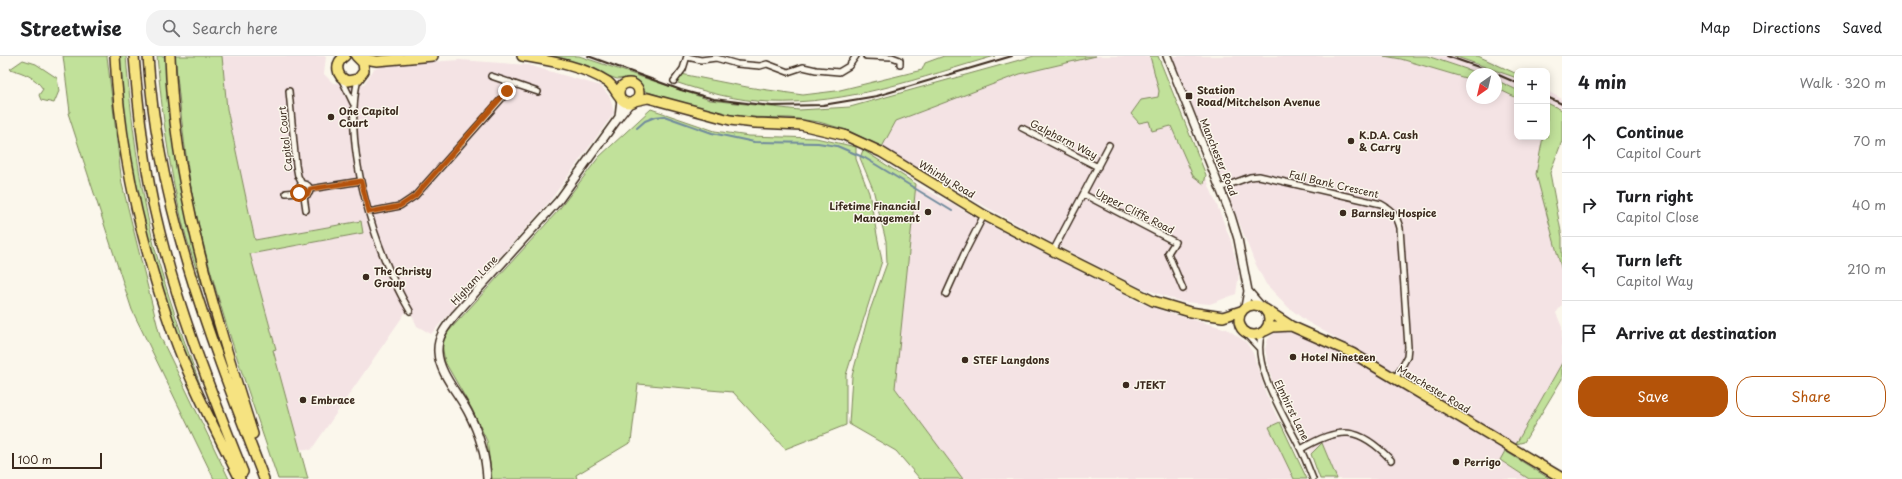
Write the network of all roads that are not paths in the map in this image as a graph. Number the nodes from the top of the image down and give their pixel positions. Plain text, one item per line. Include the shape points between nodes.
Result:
1 (115, 56) edge
2 (134, 56) edge
3 (148, 56) edge
4 (170, 56) edge
5 (344, 56) edge
6 (433, 56) edge
7 (522, 56) edge
8 (687, 56) edge
9 (856, 56) edge
10 (866, 56) edge
11 (1167, 56) edge
12 (357, 57) edge
13 (377, 61) junction
14 (900, 64) dead end
15 (364, 71) junction
16 (340, 76) junction
17 (492, 76) dead end
18 (358, 80) junction
19 (674, 81) dead end
20 (510, 82) junction
21 (609, 83) junction
22 (625, 84) junction
23 (636, 86) junction
24 (289, 91) dead end
25 (538, 92) dead end
26 (620, 98) junction
27 (648, 98) junction
28 (632, 102) junction
29 (353, 104) junction
30 (619, 117) junction
31 (1022, 128) dead end
32 (1109, 145) dead end
33 (1098, 167) junction
34 (361, 181) junction
35 (302, 184) junction
36 (1220, 188) junction
37 (310, 189) junction
38 (298, 192) junction
39 (286, 193) dead end
40 (1083, 194) junction
41 (304, 196) junction
42 (306, 210) dead end
43 (369, 212) junction
44 (984, 215) junction
45 (1053, 251) junction
46 (1183, 289) dead end
47 (1248, 291) junction
48 (946, 294) dead end
49 (1263, 307) junction
50 (1243, 309) junction
51 (410, 310) dead end
52 (1223, 317) junction
53 (1291, 326) junction
54 (1242, 330) junction
55 (1263, 332) junction
56 (1259, 348) junction
57 (1395, 379) junction
58 (1301, 449) junction
59 (1392, 460) dead end
60 (1562, 478) edge
61 (240, 479) edge
62 (246, 479) edge
63 (264, 479) edge
64 (267, 479) edge
65 (488, 479) edge
66 (1313, 479) edge

1 - 61 highway via 119,105 134,203 152,269 173,334 193,382
2 - 62 highway via 150,187 167,262 185,320
3 - 63 highway via 154,120 171,208 194,292
4 - 64 highway via 177,140 196,238 218,324
5 - 16 highway via 338,64
6 - 13 highway
7 - 21 highway via 578,69
8 - 9 street via 701,60 716,58 760,66 767,64 788,72 803,67 839,72 849,66
8 - 19 street via 683,69
10 - 14 street via 892,57 900,60
11 - 36 street, Manchester Road
12 - 13 highway
12 - 15 highway via 363,63
13 - 15 highway
15 - 18 highway
16 - 18 highway via 348,81
16 - 29 street
17 - 20 street
18 - 29 street
20 - 25 street
20 - 43 street via 504,96 415,196 400,206
21 - 22 highway
21 - 26 highway
22 - 23 highway via 631,83
22 - 26 highway via 620,87
23 - 27 highway, Whinby Road
23 - 28 highway via 638,94
24 - 35 street, Capitol Court via 296,166
26 - 28 highway, Whinby Road via 625,102
26 - 30 street, Higham Lane
27 - 28 highway, Whinby Road
27 - 44 highway, Whinby Road via 730,120 801,125 844,136 881,152
28 - 30 street, Higham Lane
29 - 34 street
30 - 65 street, Higham Lane via 559,200 442,332 438,352 440,365 478,433
31 - 33 street, Galpharm Way
32 - 33 street, Upper Cliffe Road
33 - 40 street, Upper Cliffe Road
34 - 37 street
34 - 43 street
35 - 37 street via 307,184
35 - 38 street, Capitol Court via 298,187
36 - 47 street, Manchester Road via 1238,239
36 - 57 street, Fall Bank Crescent via 1260,176 1381,204 1392,212 1400,228 1408,347 1407,357
37 - 41 street
38 - 39 street
38 - 41 street
40 - 45 street, Upper Cliffe Road
40 - 46 street, Upper Cliffe Road via 1175,242 1168,253
41 - 42 street
43 - 51 street via 386,264 397,290
44 - 45 highway, Whinby Road
44 - 48 street
45 - 52 highway, Whinby Road via 1153,301 1190,312
47 - 49 street, Manchester Road
47 - 50 street, Manchester Road
49 - 50 highway via 1253,304
49 - 53 highway, Manchester Road
49 - 55 highway via 1269,321
50 - 52 highway, Whinby Road
50 - 54 highway, Manchester Road via 1238,320
52 - 54 highway, Whinby Road
53 - 55 highway, Manchester Road via 1273,327
53 - 57 highway, Manchester Road via 1335,344
54 - 55 highway, Manchester Road via 1254,335
54 - 56 street, Elmhirst Lane
55 - 56 street, Elmhirst Lane
56 - 58 street, Elmhirst Lane via 1268,386
57 - 60 highway, Manchester Road
58 - 59 street via 1337,432 1349,432 1365,437 1379,446
58 - 66 street, Elmhirst Lane

